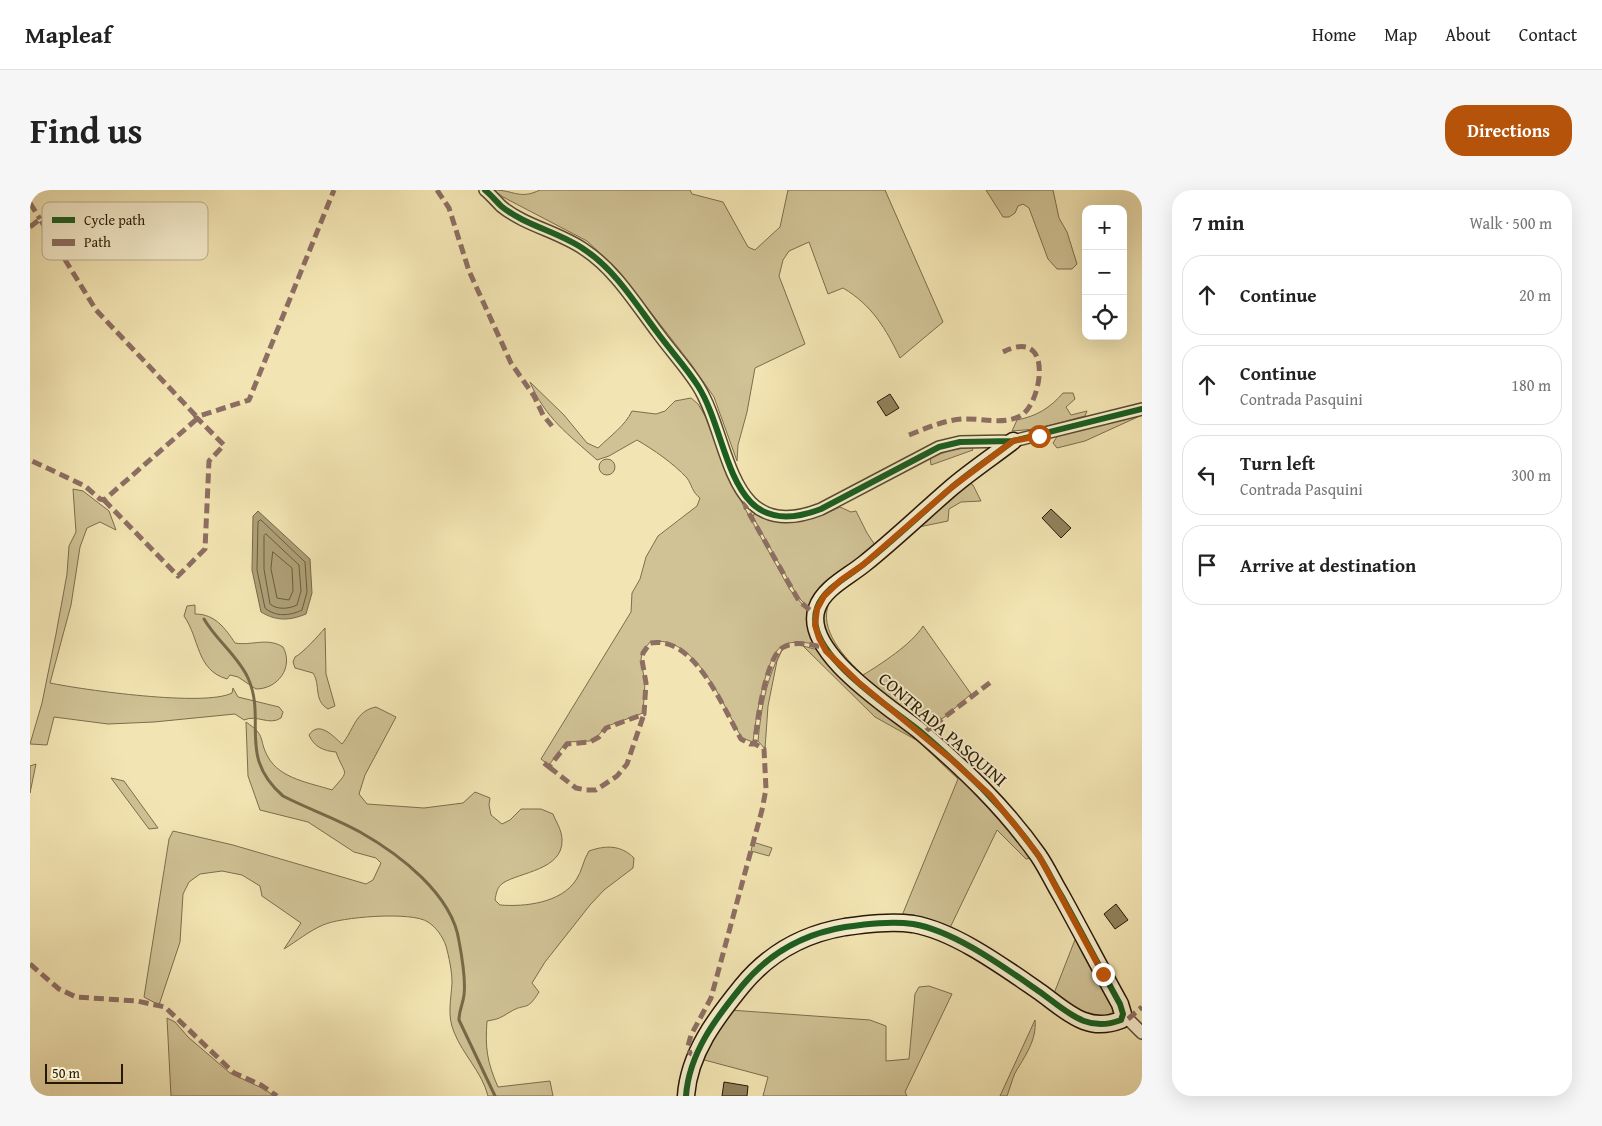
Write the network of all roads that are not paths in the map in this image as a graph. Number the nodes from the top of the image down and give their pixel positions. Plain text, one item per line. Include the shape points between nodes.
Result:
1 (485, 190) edge
2 (1142, 408) edge
3 (1013, 441) junction
4 (1123, 1014) junction
5 (1142, 1033) edge
6 (686, 1096) edge

1 - 3 street via 502,207 584,248 608,268 698,386 710,408 737,485 746,499 760,510 787,517 805,515 939,446 960,442
2 - 3 street
3 - 4 street, CONTRADA PASQUINI via 952,487 824,596 817,609 815,625 826,651 858,682 958,765 990,795 1015,825 1039,856
4 - 5 street
4 - 6 street via 1121,1020 1110,1024 1074,1017 982,954 914,924 837,929 800,940 768,959 754,972 721,1012 704,1041 691,1069

